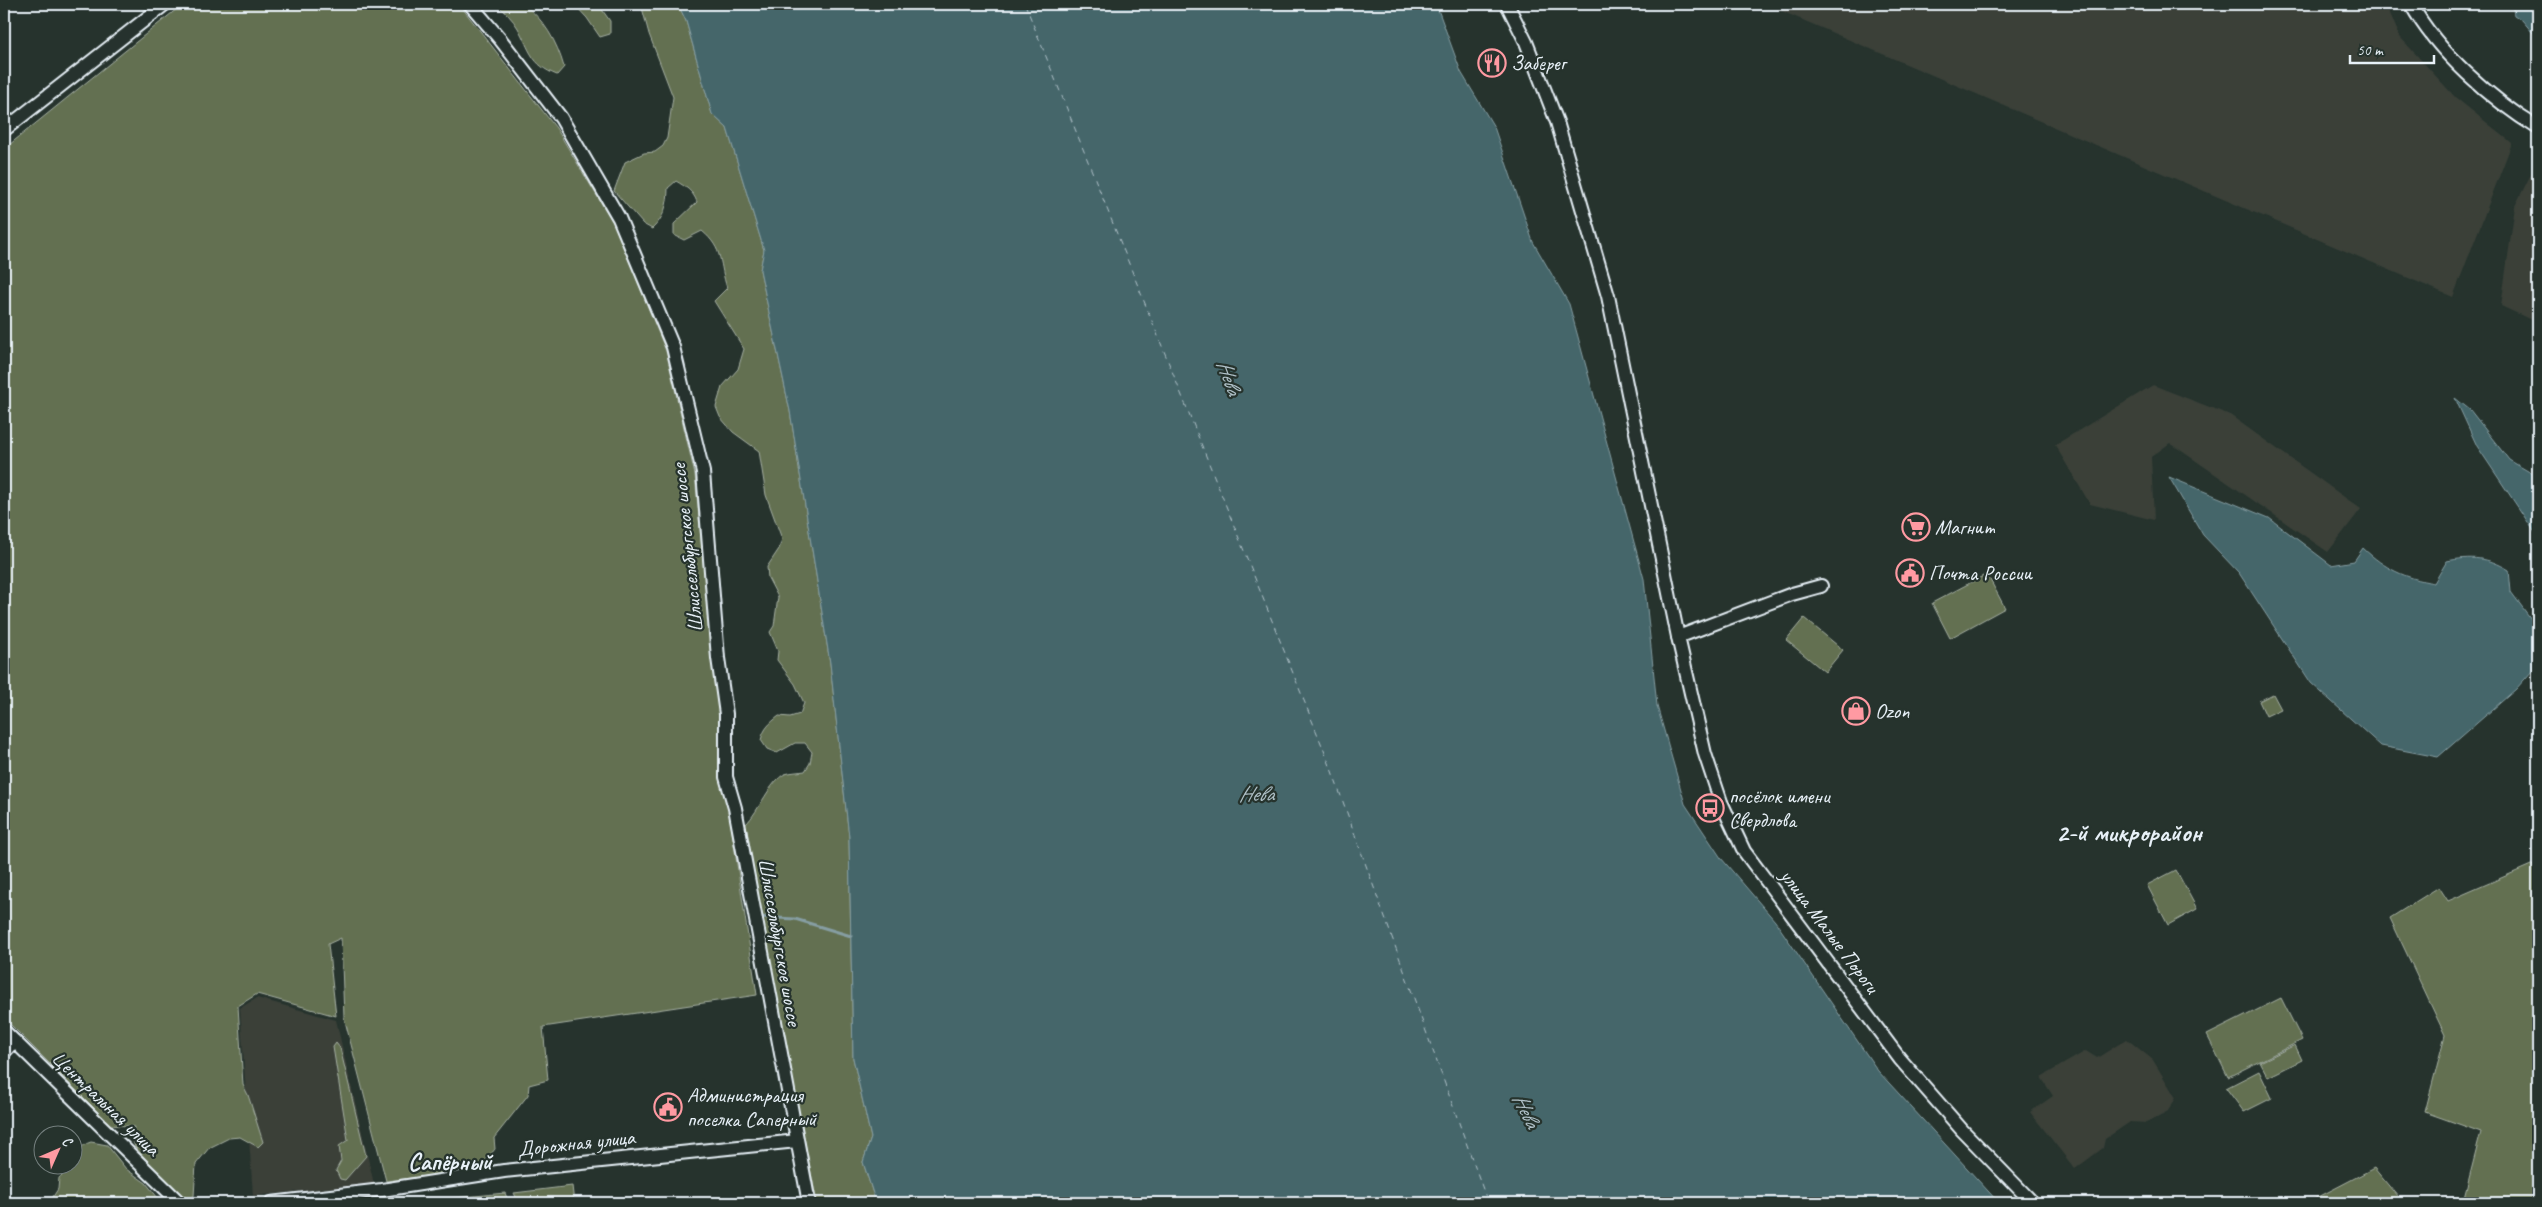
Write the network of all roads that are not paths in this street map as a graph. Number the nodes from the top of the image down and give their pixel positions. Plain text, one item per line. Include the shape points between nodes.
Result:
1 (165, 4) edge
2 (470, 4) edge
3 (1508, 4) edge
4 (2411, 4) edge
5 (2538, 128) edge
6 (4, 130) edge
7 (1821, 586) dead end
8 (1678, 636) junction
9 (4, 1031) edge
10 (14, 1041) junction
11 (4, 1052) edge
12 (797, 1141) junction
13 (180, 1203) edge
14 (271, 1203) edge
15 (809, 1203) edge
16 (2033, 1203) edge

1 - 6 street
2 - 12 street, Шлиссельбургское шоссе via 561,118 620,218 673,346 703,472 718,658 726,714 726,777 735,808
3 - 8 street, улица Малые Пороги via 1557,122 1608,296
4 - 5 street via 2452,58 2486,89
7 - 8 street
8 - 16 street, улица Малые Пороги via 1705,754 1721,802 1744,851 1900,1059 1962,1130
9 - 10 street, Центральная улица
10 - 11 street
10 - 13 street, Центральная улица
12 - 14 street, Дорожная улица via 514,1170
12 - 15 street, Шлиссельбургское шоссе

